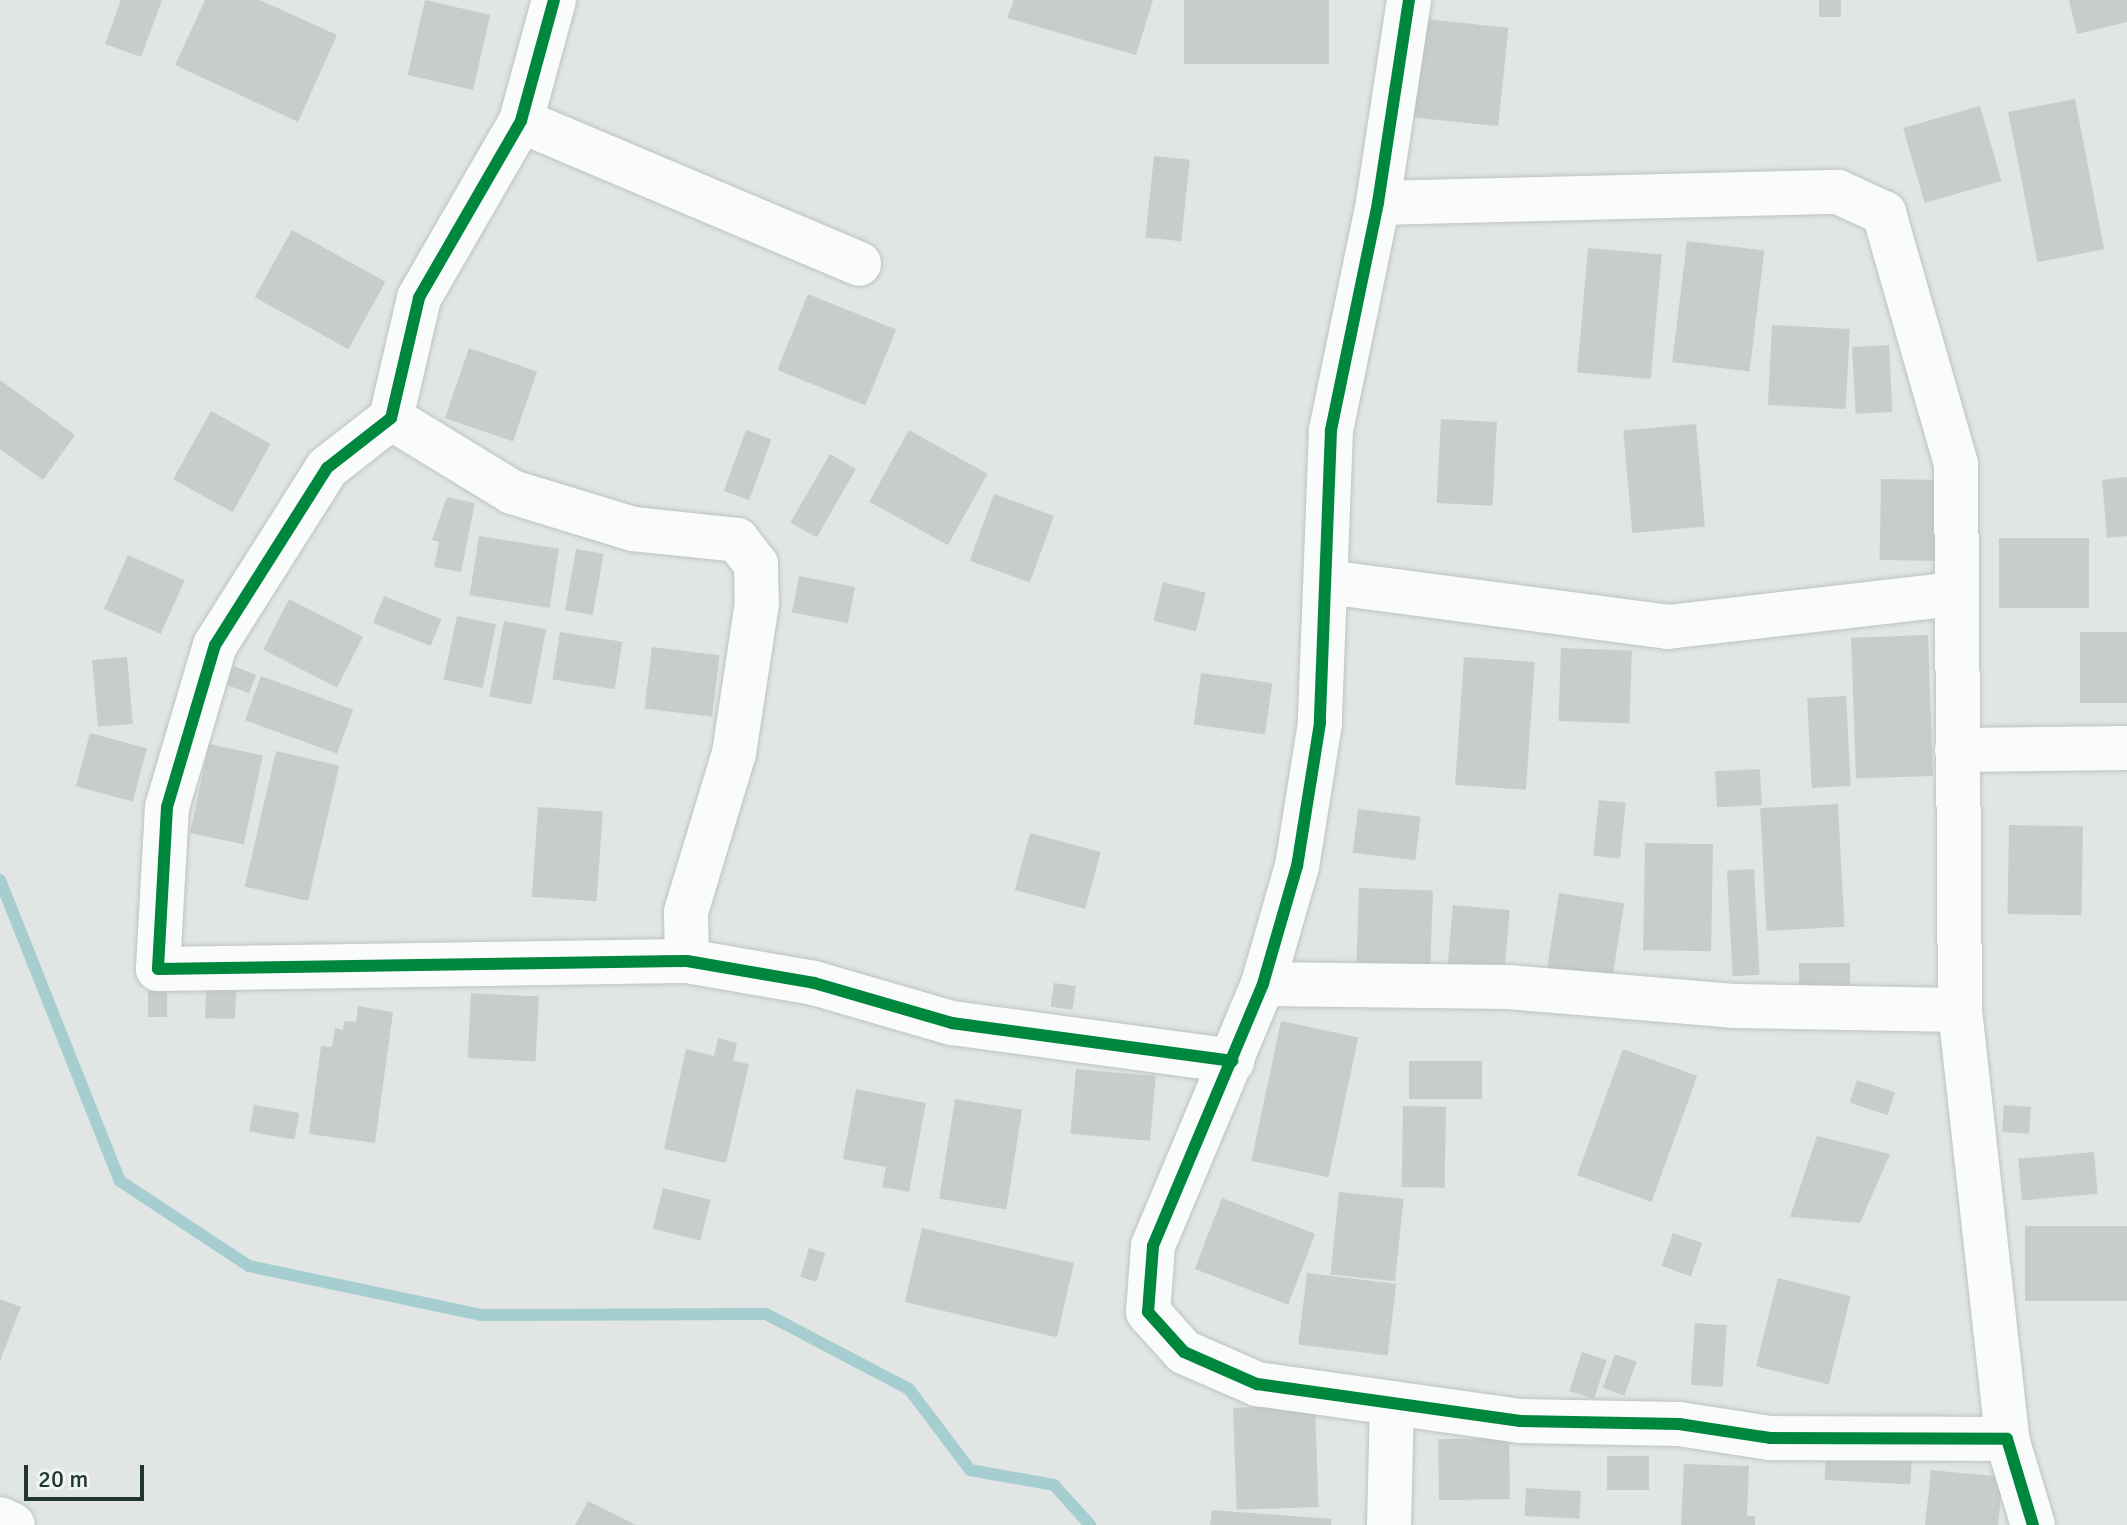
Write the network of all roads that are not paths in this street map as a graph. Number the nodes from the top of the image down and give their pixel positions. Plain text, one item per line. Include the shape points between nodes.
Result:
1 (554, 0) edge
2 (1409, 0) edge
3 (521, 121) junction
4 (1378, 203) junction
5 (859, 264) dead end
6 (391, 418) junction
7 (1327, 582) junction
8 (1955, 594) junction
9 (2127, 748) edge
10 (1957, 750) junction
11 (687, 961) junction
12 (1263, 984) junction
13 (1960, 1010) junction
14 (1232, 1061) junction
15 (1392, 1403) junction
16 (2007, 1439) junction
17 (0, 1519) edge
18 (13, 1525) edge
19 (1389, 1525) edge
20 (2033, 1525) edge

1 - 3 street
2 - 4 street
3 - 5 street
3 - 6 street via 419,298
4 - 7 street via 1331,430 1324,498
4 - 8 street via 1838,192 1884,213 1956,464
6 - 11 street via 512,492 633,529 737,540 756,564 757,603 734,753 686,912
6 - 11 street via 327,468 215,645 167,807 158,969
7 - 8 street via 1668,627
7 - 12 street via 1311,780 1297,866
8 - 10 street
9 - 10 street
10 - 13 street
11 - 14 street via 814,983 952,1023
12 - 13 street via 1508,987 1733,1006
12 - 14 street
13 - 16 street
14 - 15 street via 1153,1246 1148,1312 1184,1352 1257,1384
15 - 16 street via 1520,1421 1679,1424 1770,1438
15 - 19 street
16 - 20 street
17 - 18 street

